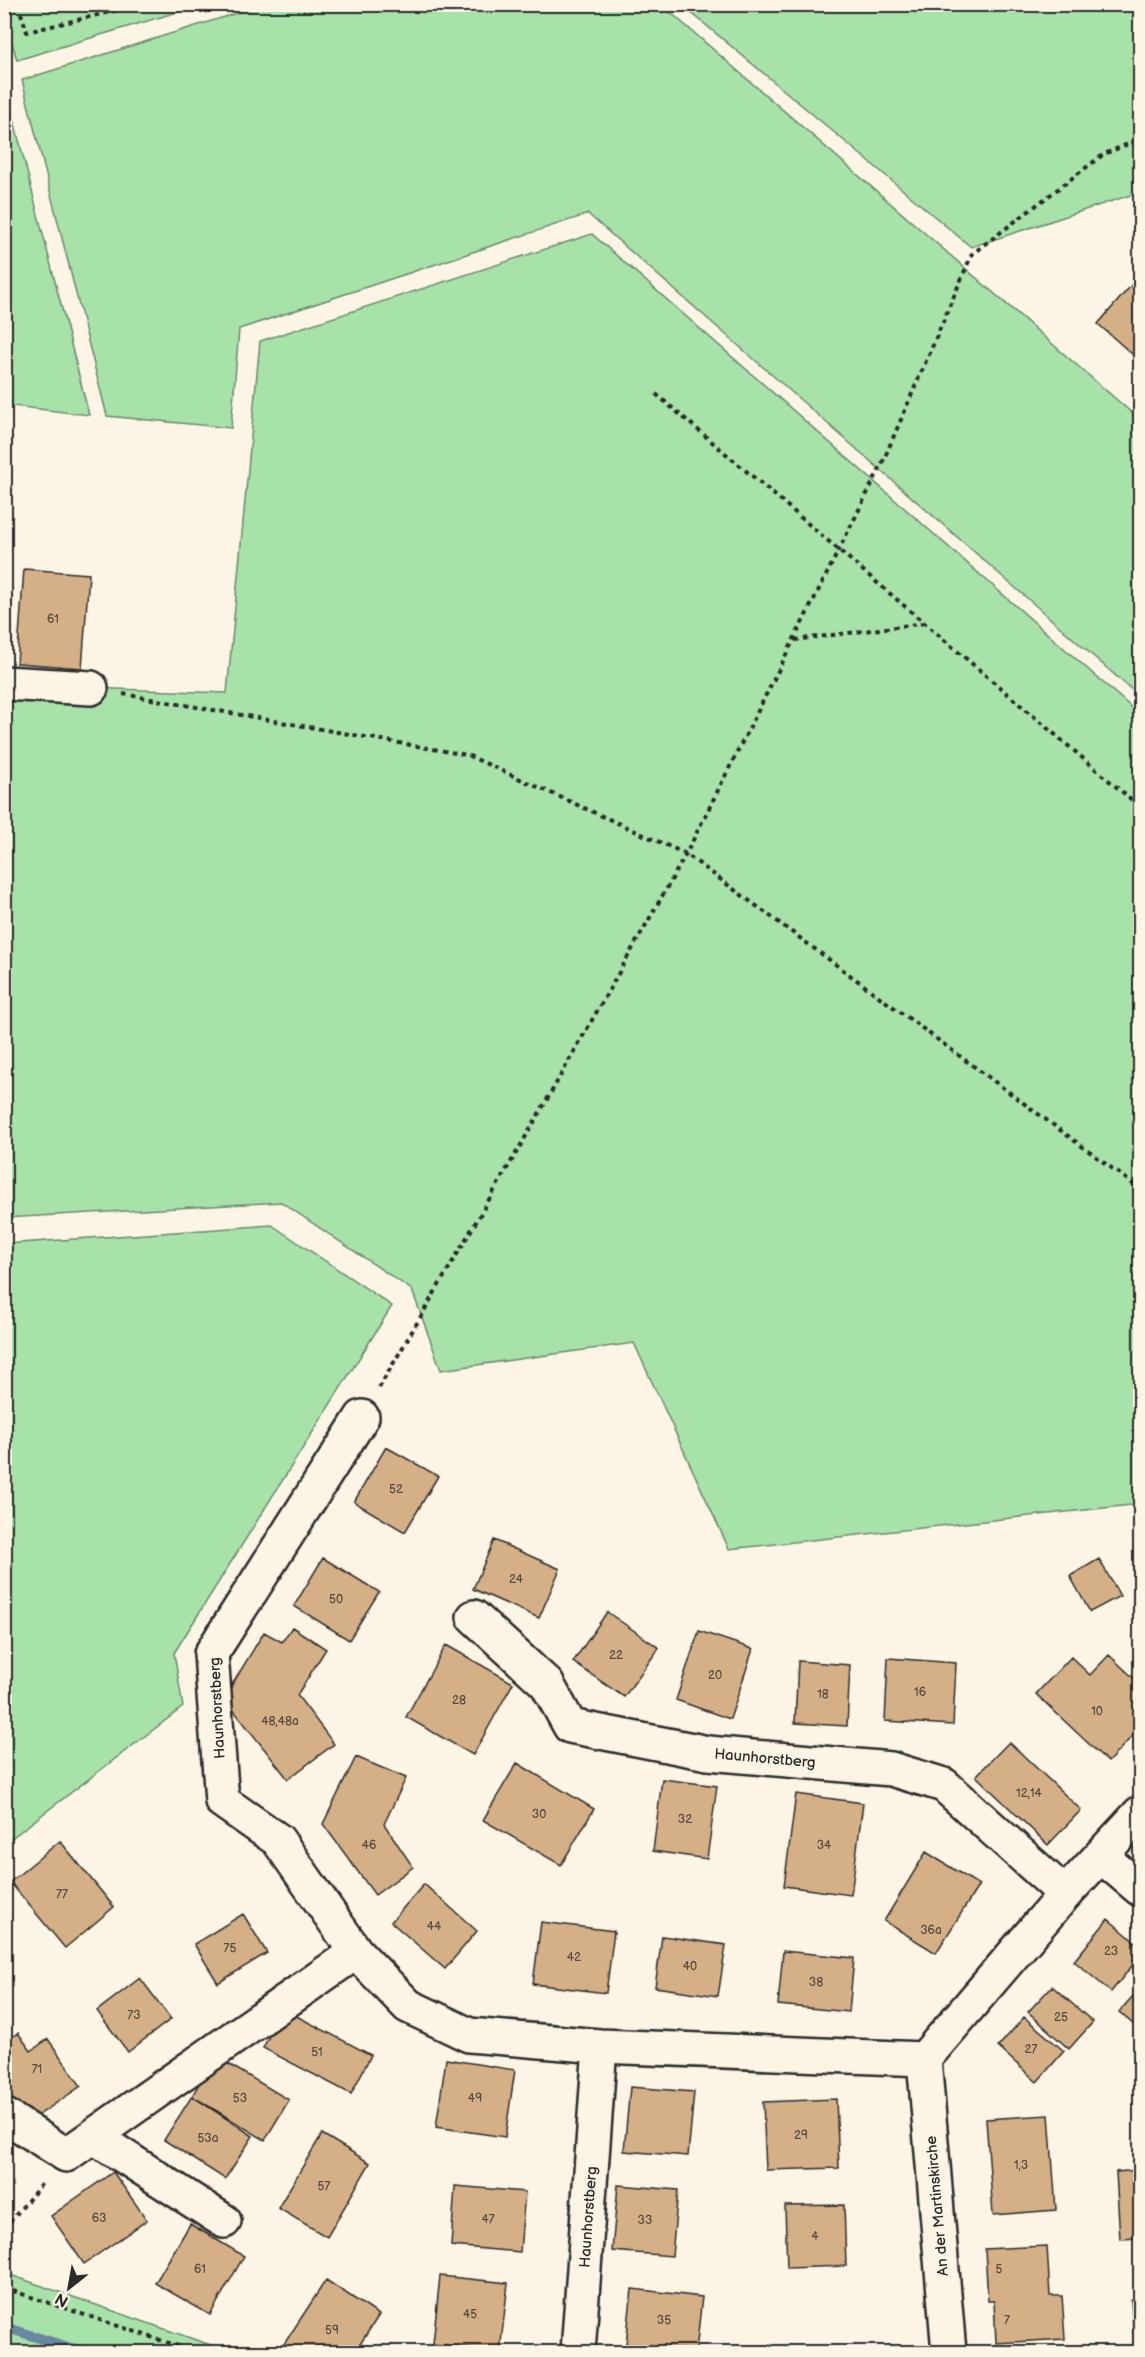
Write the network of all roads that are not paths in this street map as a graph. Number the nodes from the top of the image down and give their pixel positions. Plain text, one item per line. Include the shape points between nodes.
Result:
1 (4, 683) edge
2 (91, 688) road end
3 (362, 1417) road end
4 (474, 1617) dead end
5 (1140, 1813) edge
6 (1101, 1856) junction
7 (1140, 1888) edge
8 (1065, 1894) junction
9 (356, 1952) junction
10 (600, 2046) junction
11 (924, 2059) junction
12 (4, 2115) edge
13 (94, 2137) junction
14 (224, 2221) dead end
15 (578, 2352) edge
16 (949, 2352) edge

1 - 2 street
3 - 9 street, Haunhorstberg via 211,1654 222,1801 278,1840
4 - 8 street, Haunhorstberg via 548,1684 570,1726 708,1753 891,1769 944,1785
5 - 6 street
6 - 7 street
6 - 8 street
8 - 11 street
9 - 10 street, Haunhorstberg via 408,2006 469,2035
9 - 13 street
10 - 11 street, Haunhorstberg
10 - 15 street, Haunhorstberg
11 - 16 street, An der Martinskirche
12 - 13 street via 66,2155
13 - 14 street

